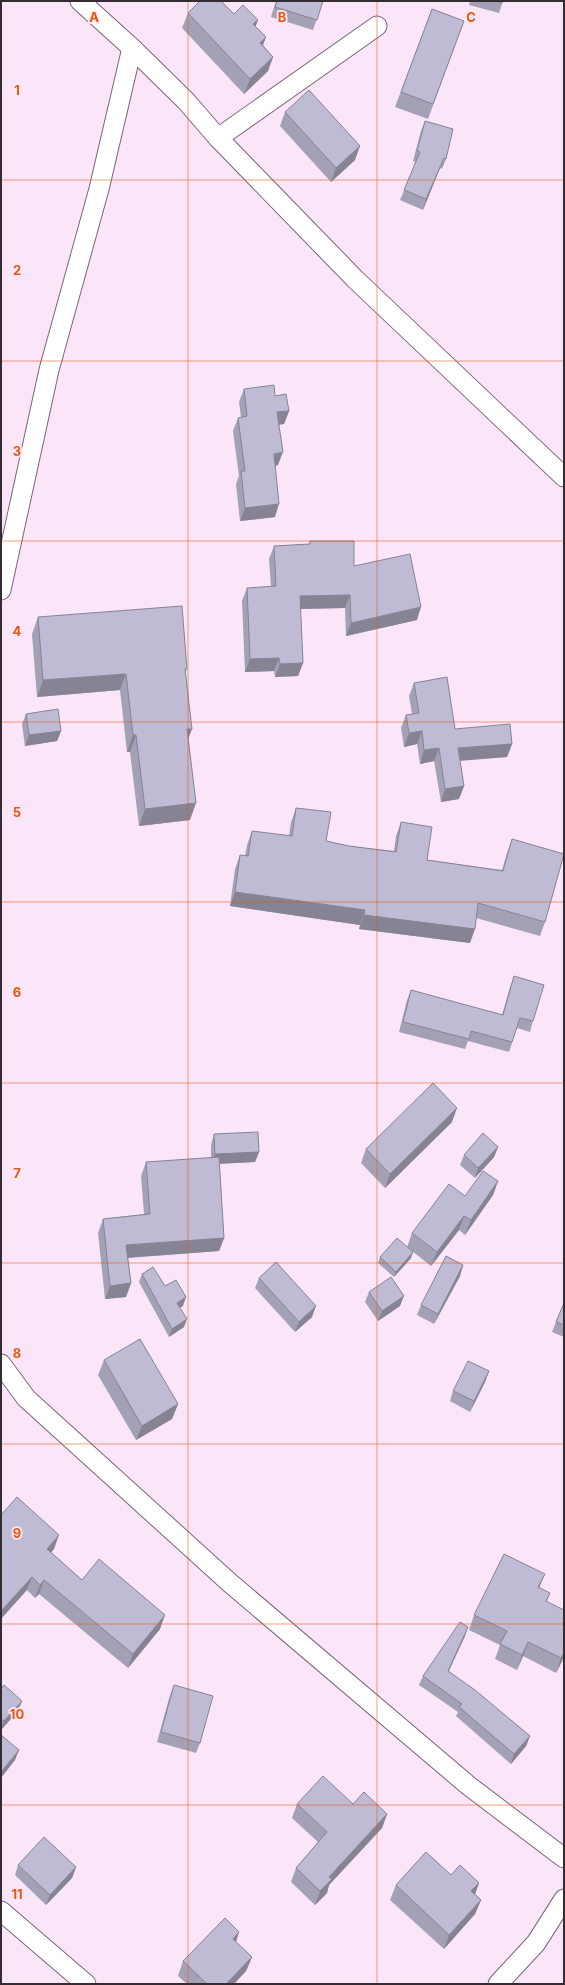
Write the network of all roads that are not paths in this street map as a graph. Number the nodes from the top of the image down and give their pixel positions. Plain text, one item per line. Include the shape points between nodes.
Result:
1 (80, 1) edge
2 (377, 26) dead end
3 (132, 48) junction
4 (218, 138) junction
5 (564, 478) edge
6 (6, 550) edge
7 (1, 590) edge
8 (1, 1364) edge
9 (564, 1858) edge
10 (564, 1899) edge
11 (1, 1911) edge
12 (86, 1984) edge
13 (498, 1984) edge

1 - 3 street
2 - 4 street
3 - 4 street via 186,101
3 - 6 street via 99,189 49,370
4 - 5 street via 355,279
6 - 7 street
8 - 9 street via 26,1398 230,1583 468,1786
10 - 13 street via 536,1943
11 - 12 street

